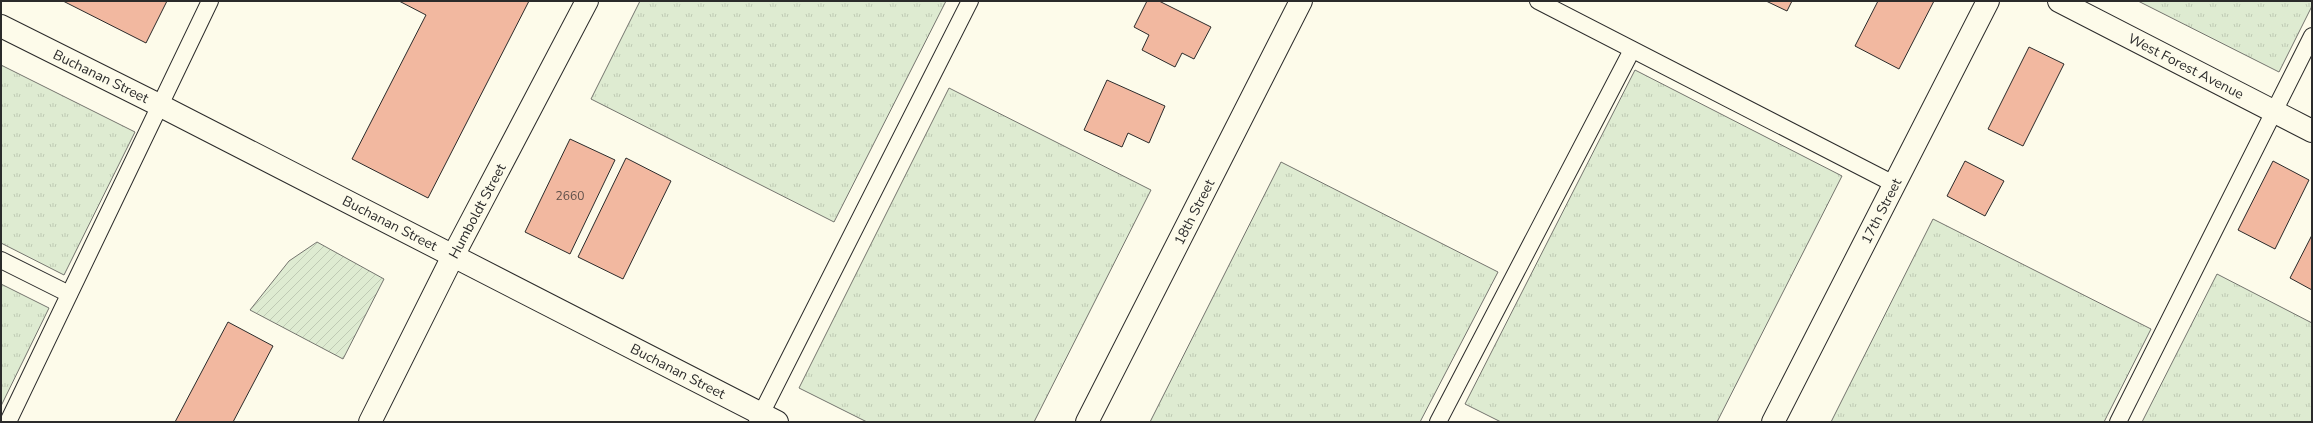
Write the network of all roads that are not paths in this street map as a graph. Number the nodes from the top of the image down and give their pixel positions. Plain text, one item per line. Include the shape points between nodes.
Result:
1 (210, 1) edge
2 (587, 1) edge
3 (970, 1) edge
4 (1301, 1) edge
5 (1538, 1) edge
6 (1988, 1) edge
7 (2059, 1) edge
8 (1, 26) edge
9 (2312, 36) edge
10 (1632, 50) junction
11 (159, 105) junction
12 (2274, 111) junction
13 (2312, 131) edge
14 (1894, 184) junction
15 (453, 256) junction
16 (1, 260) edge
17 (69, 294) junction
18 (765, 419) edge
19 (8, 422) edge
20 (370, 422) edge
21 (1087, 422) edge
22 (1438, 422) edge
23 (1773, 422) edge
24 (2118, 422) edge

1 - 11 lane
2 - 15 street, Humboldt Street
3 - 18 lane
4 - 21 street, 18th Street
5 - 10 lane
6 - 14 street, 17th Street
7 - 12 street, West Forest Avenue
8 - 11 street, Buchanan Street
9 - 12 lane
10 - 14 lane
10 - 22 lane
11 - 15 street, Buchanan Street
11 - 17 lane
12 - 13 street, West Forest Avenue
12 - 24 lane
14 - 23 street, 17th Street
15 - 18 street, Buchanan Street
15 - 20 street, Humboldt Street
16 - 17 lane
17 - 19 lane

